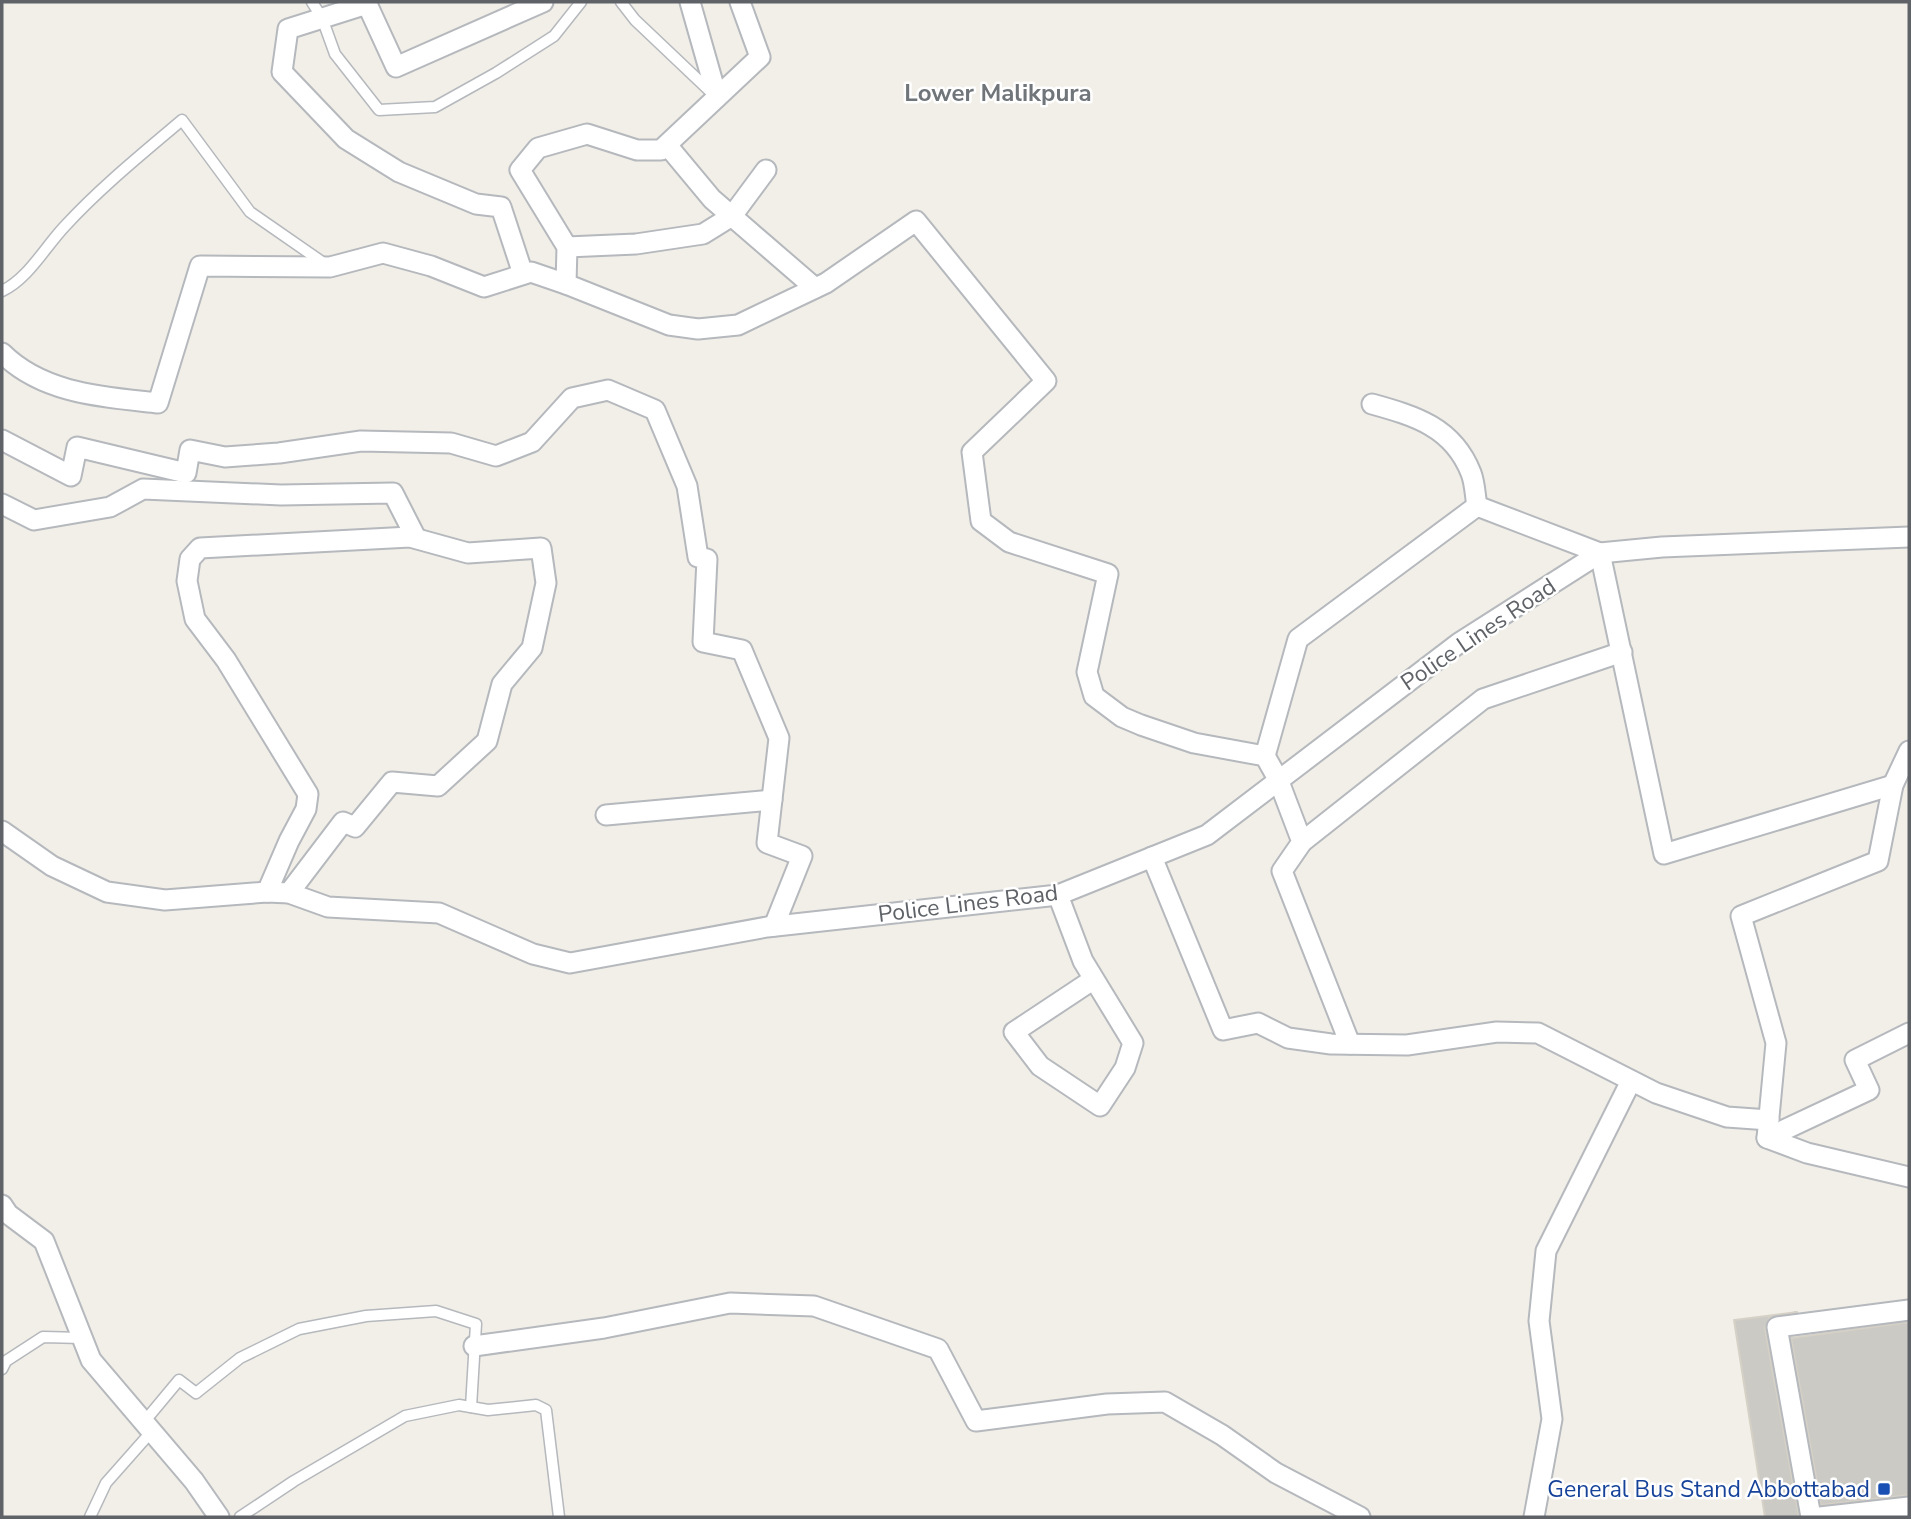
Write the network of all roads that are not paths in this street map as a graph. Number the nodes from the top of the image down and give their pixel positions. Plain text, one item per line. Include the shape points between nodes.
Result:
1 (543, 2) edge
2 (581, 2) edge
3 (621, 2) edge
4 (690, 2) edge
5 (740, 2) edge
6 (317, 10) edge
7 (717, 97) junction
8 (667, 145) junction
9 (766, 170) dead end
10 (732, 216) junction
11 (567, 247) junction
12 (330, 267) junction
13 (523, 274) junction
14 (566, 284) junction
15 (814, 288) junction
16 (2, 291) edge
17 (2, 353) edge
18 (1372, 404) dead end
19 (2, 440) edge
20 (2, 504) edge
21 (1477, 506) junction
22 (1909, 537) edge
23 (416, 538) junction
24 (1600, 553) junction
25 (1622, 652) junction
26 (1909, 751) edge
27 (1265, 756) junction
28 (1278, 779) junction
29 (1893, 785) junction
30 (772, 800) junction
31 (606, 816) dead end
32 (2, 831) edge
33 (1302, 842) junction
34 (1152, 857) junction
35 (267, 892) junction
36 (289, 893) junction
37 (1058, 895) junction
38 (774, 926) junction
39 (1094, 979) junction
40 (1909, 1033) edge
41 (1350, 1044) junction
42 (1631, 1081) junction
43 (1768, 1129) junction
44 (1909, 1177) edge
45 (2, 1205) edge
46 (1909, 1310) edge
47 (82, 1338) junction
48 (474, 1346) junction
49 (2, 1368) edge
50 (471, 1407) junction
51 (148, 1427) junction
52 (1909, 1507) edge
53 (90, 1517) edge
54 (219, 1517) edge
55 (240, 1517) edge
56 (559, 1517) edge
57 (1360, 1517) edge
58 (1534, 1517) edge
59 (1811, 1517) edge
60 (1820, 1517) edge

1 - 6 street via 396,67 367,4
2 - 6 lane via 554,36 435,107 379,110 335,54
3 - 7 lane
4 - 7 street
5 - 7 street via 760,57
6 - 13 street via 288,29 282,72 346,139 399,172 476,204 501,207
7 - 8 street
8 - 10 street
8 - 11 street via 662,150 637,150 587,134 538,148 520,170
9 - 10 street
10 - 11 street via 703,234 636,244
10 - 15 street
11 - 14 street
12 - 13 street via 383,253 484,287
12 - 16 lane via 250,212 181,120 108,183 14,285
12 - 17 street via 200,266 158,403 54,386 16,367
13 - 14 street via 531,272
14 - 15 street via 669,325 698,330 738,325
15 - 27 street via 916,221 1046,381 972,452 981,521 1009,542 1108,574 1087,672 1094,696 1141,725 1194,743
18 - 21 street via 1415,416 1458,447 1472,474
19 - 30 street via 71,476 77,447 187,472 190,450 225,457 361,441 451,443 496,456 531,442 572,398 608,390 655,410 687,486 698,557 707,559 703,642 742,650 779,738
20 - 23 street via 34,520 110,506 144,489 281,495 393,493
21 - 24 street
21 - 27 street via 1298,639
22 - 24 street, Police Lines Road
23 - 35 street via 200,548 190,559 187,581 195,619 226,660 308,794 306,809
23 - 36 street via 468,553 541,548 546,583 531,648 502,684 486,741 438,786 391,782 355,827 343,822
24 - 25 street
24 - 28 street, Police Lines Road via 1459,643
25 - 29 street via 1664,854
25 - 33 street via 1483,698
26 - 29 street
27 - 28 street
28 - 33 street
28 - 34 street, Police Lines Road via 1207,835
29 - 43 street via 1878,861 1741,916 1776,1043
30 - 31 street
30 - 38 street via 767,843 802,856
32 - 35 street, Police Lines Road via 52,866 107,892 165,900
33 - 41 street via 1282,871
34 - 37 street, Police Lines Road
34 - 41 street via 1223,1030 1258,1023 1288,1038
35 - 36 street, Police Lines Road
36 - 38 street, Police Lines Road via 328,907 439,913 533,954 570,963
37 - 38 street, Police Lines Road
37 - 39 street
39 - 39 street via 1014,1032 1040,1066 1100,1106 1125,1068 1133,1043
40 - 43 street via 1855,1060 1869,1090
41 - 42 street via 1407,1045 1497,1032 1538,1033
42 - 43 street
42 - 58 street via 1546,1251 1539,1321 1552,1419
43 - 44 street via 1807,1153
45 - 47 street via 44,1241
46 - 59 street via 1777,1327
47 - 49 lane via 43,1337
47 - 51 street via 91,1360
48 - 50 lane
48 - 51 lane via 476,1324 436,1311 366,1316 299,1329 240,1359 196,1393 179,1380
48 - 57 street via 604,1328 730,1303 814,1306 938,1349 976,1421 1107,1404 1166,1402 1276,1473
50 - 55 lane via 459,1405 405,1416
50 - 56 lane via 488,1410 537,1405 546,1410
51 - 53 lane via 106,1483
51 - 54 street
52 - 60 street

